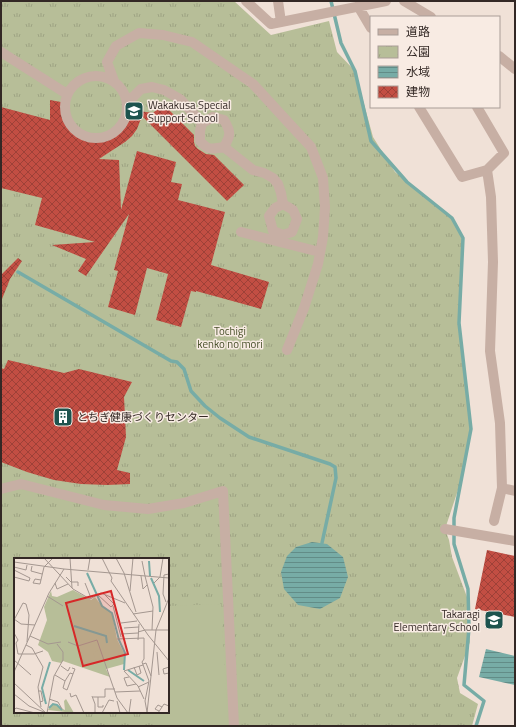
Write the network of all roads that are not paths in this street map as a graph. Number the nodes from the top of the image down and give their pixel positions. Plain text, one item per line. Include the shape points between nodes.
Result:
1 (246, 1) edge
2 (278, 1) edge
3 (386, 1) edge
4 (404, 1) edge
5 (358, 6) junction
6 (429, 16) edge
7 (281, 22) junction
8 (370, 26) edge
9 (1, 52) edge
10 (500, 57) edge
11 (515, 69) edge
12 (114, 81) junction
13 (67, 94) junction
14 (127, 103) junction
15 (420, 108) edge
16 (478, 108) edge
17 (202, 123) junction
18 (224, 147) junction
19 (487, 170) junction
20 (283, 204) dead end
21 (241, 232) dead end
22 (320, 252) junction
23 (287, 350) dead end
24 (502, 488) junction
25 (1, 489) edge
26 (515, 491) edge
27 (494, 522) dead end
28 (445, 529) dead end
29 (515, 541) edge
30 (234, 726) edge

1 - 7 street via 271,24
2 - 7 street
3 - 5 street
4 - 6 street
5 - 7 street
5 - 8 street
9 - 13 street
10 - 11 street
12 - 13 street via 107,77 89,76 74,83
12 - 14 street via 120,86
12 - 22 street via 107,62 116,46 139,33 192,42 253,84 311,147 323,178 323,237
13 - 14 street via 64,106 67,119 78,133 91,138 110,135 120,127 126,115
14 - 17 street via 141,89 152,87 164,90 180,99
15 - 19 street via 462,177
16 - 19 street via 504,153
17 - 18 street via 200,141 206,148
17 - 18 street via 212,117 224,120 229,128 230,137
18 - 20 street via 253,170 273,178 278,184
19 - 24 street via 491,197 493,262 490,351 500,423
21 - 22 street
22 - 23 street via 304,308
24 - 26 street
24 - 27 street
25 - 30 street via 22,484 104,506 148,509 184,503 223,491
28 - 29 street

